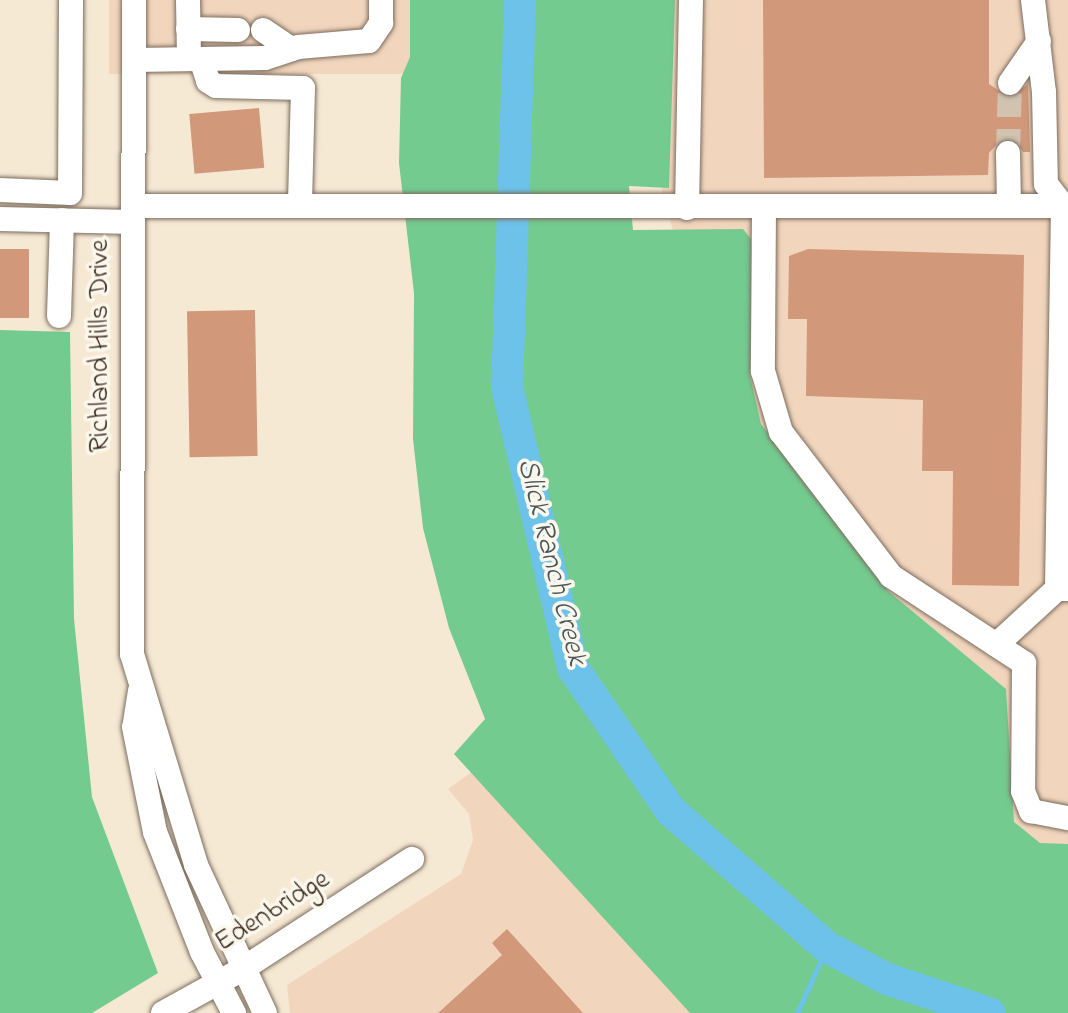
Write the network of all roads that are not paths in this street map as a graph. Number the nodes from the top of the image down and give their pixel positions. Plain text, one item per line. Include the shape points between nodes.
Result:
1 (71, 0) edge
2 (134, 0) edge
3 (188, 0) edge
4 (381, 0) edge
5 (691, 0) edge
6 (1033, 0) edge
7 (188, 29) junction
8 (238, 30) dead end
9 (263, 30) dead end
10 (1039, 41) junction
11 (291, 49) junction
12 (195, 59) junction
13 (134, 60) junction
14 (1010, 83) tunnel mouth
15 (1008, 153) tunnel mouth
16 (0, 190) edge
17 (300, 206) junction
18 (1009, 206) junction
19 (1065, 206) edge
20 (687, 208) junction
21 (764, 208) junction
22 (133, 214) junction
23 (0, 219) edge
24 (62, 220) junction
25 (59, 316) dead end
26 (1064, 372) edge
27 (1063, 589) edge
28 (996, 645) junction
29 (140, 691) junction
30 (1068, 818) edge
31 (412, 859) dead end
32 (241, 970) junction
33 (217, 982) junction
34 (163, 1013) edge
35 (234, 1013) edge
36 (265, 1013) edge

1 - 16 street via 70,193
2 - 13 street, Richland Hills Drive
3 - 7 street
4 - 11 street via 381,23 369,41
5 - 20 street
6 - 10 street
7 - 8 street
7 - 12 street
9 - 11 street
10 - 14 street
10 - 19 street via 1046,184
11 - 12 street via 265,58
12 - 13 street
12 - 17 street via 216,86 303,88
13 - 22 street, Richland Hills Drive
15 - 18 street
17 - 20 street
17 - 22 street
18 - 19 street
18 - 21 street
19 - 26 street
20 - 21 street
21 - 28 street via 763,371 781,432 891,576
22 - 24 street
22 - 29 street, Richland Hills Drive via 129,626
23 - 24 street
24 - 25 street
26 - 27 street
27 - 28 street
28 - 30 street via 1024,663 1023,791 1031,811
29 - 32 street, Richland Hills Drive via 196,865
29 - 33 street, Richland Hills Drive via 134,727 146,797 170,876
31 - 32 street, Edenbridge
32 - 33 street, Edenbridge
32 - 36 street, Richland Hills Drive
33 - 34 street, Edenbridge
33 - 35 street, Richland Hills Drive

